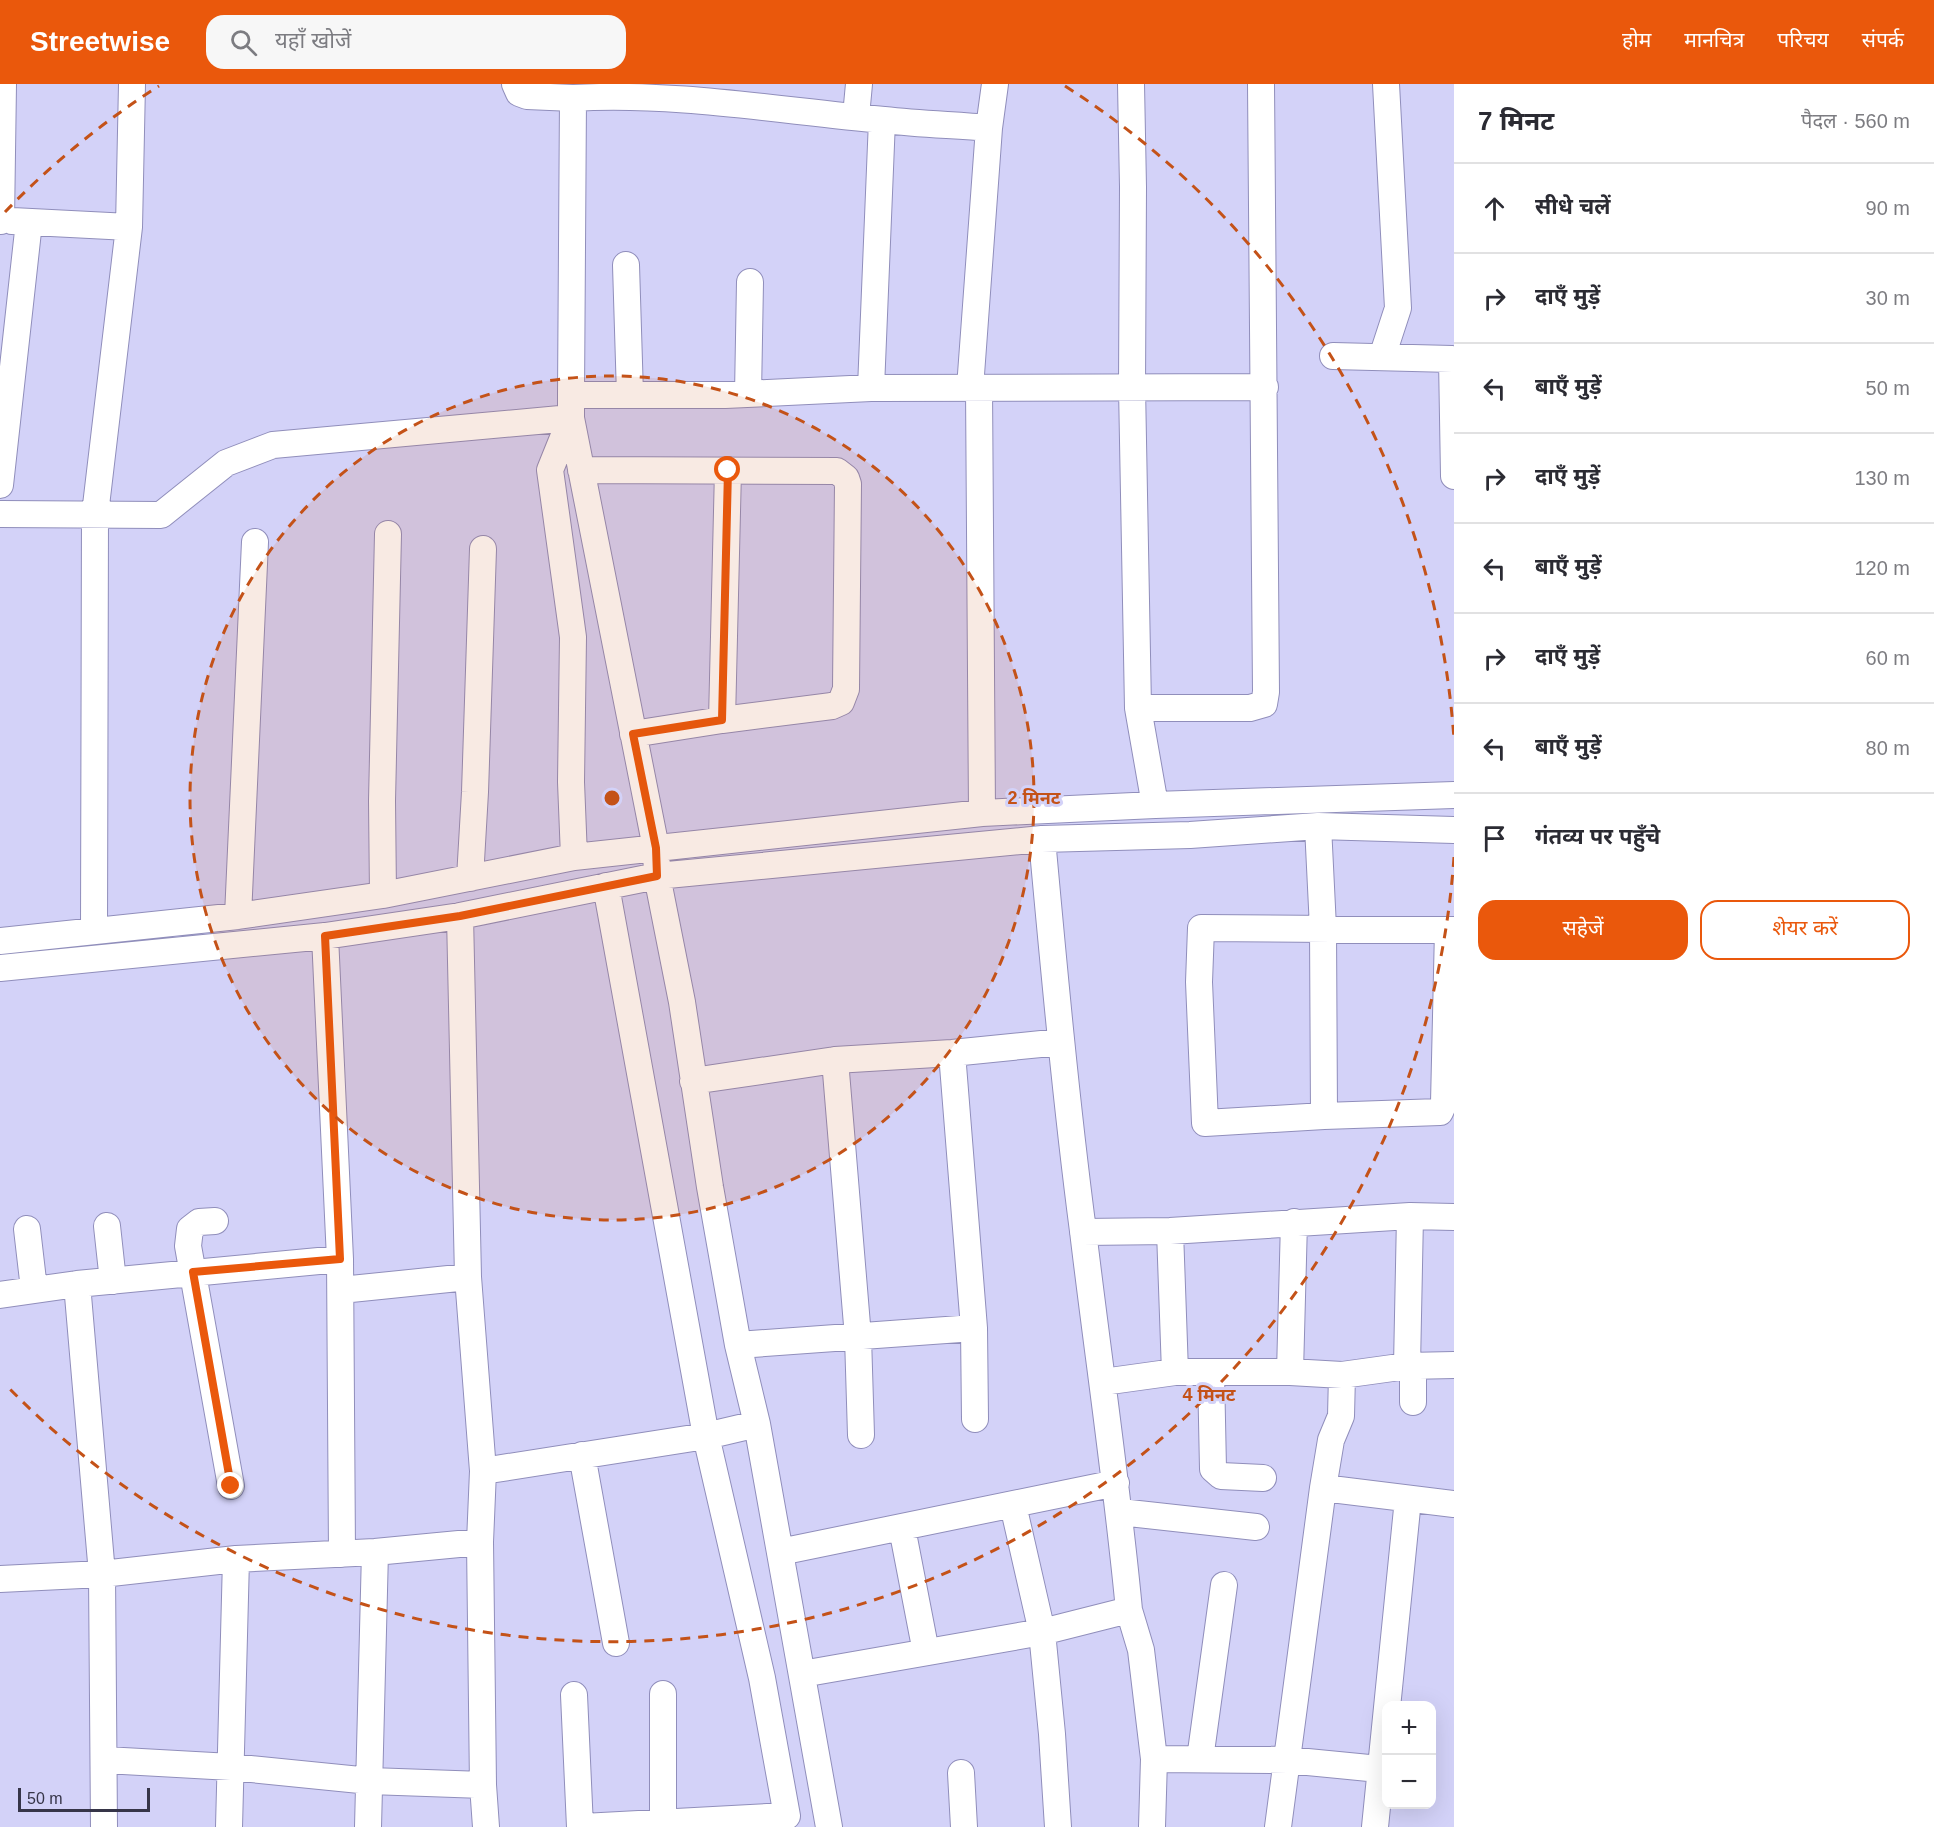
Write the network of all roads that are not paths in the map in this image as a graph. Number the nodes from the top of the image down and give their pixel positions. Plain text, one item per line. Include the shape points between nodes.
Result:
1 (3, 84) edge
2 (132, 84) edge
3 (515, 84) edge
4 (859, 84) edge
5 (994, 84) edge
6 (1131, 84) edge
7 (1261, 84) edge
8 (1386, 84) edge
9 (614, 90) edge
10 (677, 92) edge
11 (737, 94) edge
12 (573, 99) junction
13 (856, 116) junction
14 (882, 120) junction
15 (989, 128) junction
16 (1, 221) edge
17 (29, 222) junction
18 (129, 227) junction
19 (626, 265) dead end
20 (750, 282) dead end
21 (1333, 356) dead end
22 (1383, 357) junction
23 (1453, 359) edge
24 (1132, 387) junction
25 (1265, 387) junction
26 (871, 388) junction
27 (975, 388) junction
28 (748, 394) junction
29 (630, 395) junction
30 (571, 407) junction
31 (581, 470) junction
32 (728, 470) junction
33 (1454, 476) edge
34 (0, 485) edge
35 (0, 514) edge
36 (95, 514) junction
37 (388, 534) dead end
38 (255, 542) dead end
39 (483, 549) dead end
40 (1138, 708) junction
41 (722, 720) junction
42 (633, 734) junction
43 (1454, 795) edge
44 (1155, 805) junction
45 (982, 813) junction
46 (1318, 826) junction
47 (1454, 830) edge
48 (1042, 839) junction
49 (656, 848) junction
50 (574, 857) junction
51 (657, 876) junction
52 (470, 878) junction
53 (606, 886) junction
54 (382, 895) junction
55 (238, 916) junction
56 (460, 916) junction
57 (1323, 928) junction
58 (1451, 930) edge
59 (94, 931) junction
60 (325, 936) junction
61 (0, 941) edge
62 (0, 968) edge
63 (1061, 1042) junction
64 (952, 1053) junction
65 (835, 1060) junction
66 (693, 1081) junction
67 (1324, 1116) junction
68 (1410, 1215) junction
69 (1454, 1217) edge
70 (215, 1221) dead end
71 (1294, 1222) junction
72 (107, 1226) dead end
73 (27, 1229) dead end
74 (1170, 1231) junction
75 (1083, 1232) junction
76 (340, 1259) junction
77 (193, 1272) junction
78 (468, 1277) junction
79 (113, 1281) junction
80 (77, 1284) junction
81 (34, 1289) junction
82 (341, 1290) junction
83 (0, 1295) edge
84 (974, 1328) junction
85 (858, 1336) junction
86 (738, 1345) junction
87 (1454, 1365) edge
88 (1410, 1366) junction
89 (1175, 1372) junction
90 (1211, 1372) junction
91 (1290, 1372) junction
92 (1342, 1375) junction
93 (1103, 1382) junction
94 (1413, 1402) dead end
95 (975, 1419) dead end
96 (757, 1424) junction
97 (861, 1435) dead end
98 (706, 1436) junction
99 (582, 1455) junction
100 (483, 1471) junction
101 (1263, 1478) dead end
102 (1116, 1483) junction
103 (231, 1486) dead end
104 (1323, 1488) junction
105 (1408, 1498) junction
106 (1454, 1504) edge
107 (1013, 1505) junction
108 (1120, 1512) junction
109 (1256, 1527) dead end
110 (902, 1528) junction
111 (480, 1542) junction
112 (375, 1552) junction
113 (780, 1552) junction
114 (342, 1554) junction
115 (236, 1559) junction
116 (102, 1574) junction
117 (0, 1579) edge
118 (1224, 1585) dead end
119 (1129, 1610) junction
120 (1042, 1632) junction
121 (616, 1643) dead end
122 (927, 1652) junction
123 (802, 1674) junction
124 (663, 1694) dead end
125 (574, 1695) dead end
126 (1154, 1759) junction
127 (1200, 1759) junction
128 (105, 1760) junction
129 (1287, 1760) junction
130 (231, 1767) junction
131 (1379, 1769) junction
132 (961, 1773) dead end
133 (369, 1781) junction
134 (483, 1785) junction
135 (788, 1821) edge
136 (663, 1822) junction
137 (104, 1827) edge
138 (229, 1827) edge
139 (368, 1827) edge
140 (486, 1827) edge
141 (582, 1827) edge
142 (829, 1827) edge
143 (964, 1827) edge
144 (1058, 1827) edge
145 (1152, 1827) edge
146 (1278, 1827) edge
147 (1375, 1827) edge

1 - 16 street
2 - 18 street
3 - 12 street via 519,93 527,96
4 - 13 street
5 - 15 street
6 - 24 street
7 - 25 street
8 - 22 street via 1398,308
9 - 10 street
9 - 12 street
10 - 11 street
11 - 13 street
12 - 30 street
13 - 14 street
14 - 15 street
14 - 26 street
15 - 27 street
16 - 17 street
17 - 18 street
17 - 34 street
18 - 36 street
19 - 29 street
20 - 28 street
21 - 22 street
22 - 23 street
23 - 33 street
24 - 25 street
24 - 27 street
24 - 40 street
25 - 40 street via 1264,704 1250,708
26 - 27 street
26 - 28 street
27 - 45 street
28 - 29 street
29 - 30 street
30 - 31 street
30 - 36 street via 273,445 226,463 161,514
30 - 50 street via 550,470 573,637
31 - 32 street
31 - 42 street
32 - 41 street
32 - 41 street via 837,471 846,478 846,689 841,702 832,706
35 - 36 street
36 - 59 street
37 - 54 street
38 - 55 street
39 - 52 street
40 - 44 street
41 - 42 street
42 - 49 street
43 - 44 street
44 - 45 street
45 - 49 street
46 - 47 street
46 - 48 street
46 - 57 street
48 - 51 street
48 - 63 street
49 - 50 street
49 - 51 street
50 - 52 street
51 - 53 street
51 - 66 street
52 - 54 street
53 - 56 street
53 - 98 street
54 - 55 street
55 - 59 street
56 - 60 street
56 - 78 street
57 - 58 street
57 - 67 street
57 - 67 street via 1201,928 1199,982 1205,1123
58 - 67 street via 1444,1103 1440,1112
59 - 61 street
60 - 62 street
60 - 76 street
63 - 64 street
63 - 75 street
64 - 65 street
64 - 84 street
65 - 66 street
65 - 85 street
66 - 86 street
68 - 69 street
68 - 71 street
68 - 88 street
70 - 77 street via 199,1222 190,1229 188,1246
71 - 74 street
71 - 91 street
72 - 79 street
73 - 81 street
74 - 75 street
74 - 89 street
75 - 93 street
76 - 77 street
76 - 82 street
77 - 79 street
77 - 103 street
78 - 82 street
78 - 100 street
79 - 80 street
80 - 81 street
80 - 116 street
81 - 83 street
82 - 114 street
84 - 85 street
84 - 95 street
85 - 86 street
85 - 97 street
86 - 96 street
87 - 88 street
88 - 92 street
88 - 94 street
89 - 90 street
89 - 93 street
90 - 91 street
90 - 101 street via 1213,1469 1221,1476
91 - 92 street
92 - 104 street via 1341,1416 1331,1440
93 - 102 street
96 - 98 street
96 - 113 street
98 - 99 street
98 - 135 street via 762,1678
99 - 100 street
99 - 121 street
100 - 111 street
102 - 107 street
102 - 108 street
104 - 105 street
104 - 129 street
105 - 106 street
105 - 131 street
107 - 110 street
107 - 120 street
108 - 109 street
108 - 119 street
110 - 113 street
110 - 122 street
111 - 112 street
111 - 134 street
112 - 114 street
112 - 133 street
113 - 123 street
114 - 115 street
115 - 116 street
115 - 130 street
116 - 117 street
116 - 128 street
118 - 127 street
119 - 120 street
119 - 126 street via 1141,1650
120 - 122 street
120 - 144 street
122 - 123 street
123 - 142 street
124 - 136 street
125 - 141 street
126 - 127 street
126 - 145 street
127 - 129 street
128 - 130 street
128 - 137 street
129 - 131 street
129 - 146 street
130 - 133 street
130 - 138 street
131 - 147 street
132 - 143 street
133 - 134 street
133 - 139 street
134 - 140 street
135 - 136 street
136 - 141 street

